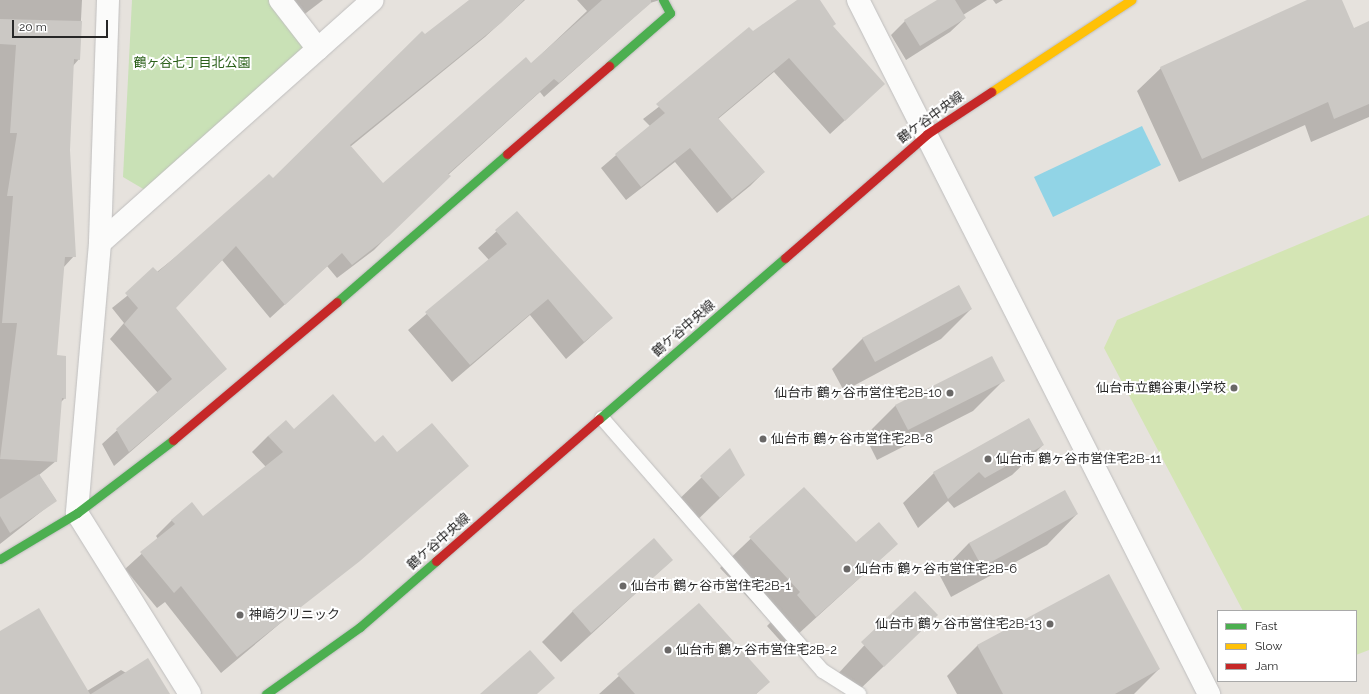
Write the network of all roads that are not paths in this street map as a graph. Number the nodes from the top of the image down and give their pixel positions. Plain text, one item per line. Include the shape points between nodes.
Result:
1 (108, 0) edge
2 (280, 0) edge
3 (373, 0) edge
4 (663, 0) edge
5 (858, 0) edge
6 (1131, 0) edge
7 (318, 49) junction
8 (927, 134) junction
9 (100, 243) junction
10 (602, 418) junction
11 (77, 513) junction
12 (0, 559) edge
13 (190, 694) edge
14 (266, 694) edge
15 (859, 694) edge
16 (1209, 694) edge

1 - 9 street
2 - 7 street
3 - 7 street
4 - 11 street via 670,13 208,413
5 - 8 street
6 - 8 street, 鶴ケ谷中央線
7 - 9 street
8 - 10 street, 鶴ケ谷中央線
8 - 16 street
9 - 11 street
10 - 14 street, 鶴ケ谷中央線 via 360,627
10 - 15 lane via 824,671
11 - 12 street
11 - 13 street

